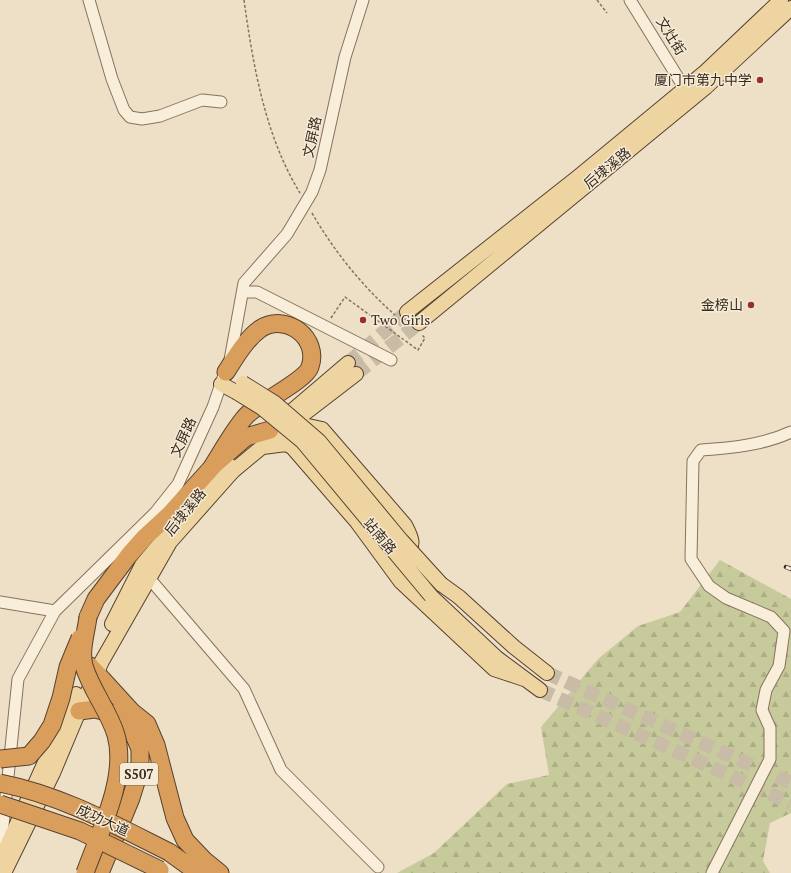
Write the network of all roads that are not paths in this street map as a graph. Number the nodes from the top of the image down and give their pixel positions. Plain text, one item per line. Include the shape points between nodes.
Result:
1 (89, 0) edge
2 (363, 0) edge
3 (630, 0) edge
4 (781, 0) edge
5 (791, 8) edge
6 (685, 88) junction
7 (221, 102) dead end
8 (243, 292) junction
9 (407, 312) tunnel mouth
10 (419, 323) tunnel mouth
11 (391, 360) dead end
12 (223, 378) junction
13 (240, 388) junction
14 (300, 424) junction
15 (270, 430) junction
16 (791, 432) edge
17 (262, 447) junction
18 (212, 467) junction
19 (373, 543) junction
20 (149, 578) junction
21 (0, 602) edge
22 (55, 611) junction
23 (88, 617) junction
24 (93, 670) junction
25 (547, 674) tunnel mouth
26 (524, 679) junction
27 (540, 690) tunnel mouth
28 (76, 706) junction
29 (132, 712) junction
30 (0, 759) edge
31 (0, 783) edge
32 (0, 804) edge
33 (0, 860) edge
34 (378, 867) dead end
35 (161, 872) edge
36 (4, 873) edge
37 (85, 873) edge
38 (100, 873) edge
39 (108, 873) edge
40 (198, 873) edge
41 (220, 873) edge
42 (712, 873) edge

1 - 7 street via 112,79 124,110 130,117 142,120 160,116 202,100
2 - 8 street, 文屏路 via 344,57 320,170 312,192 287,234 244,283
3 - 6 street, 文灶街
4 - 6 main road, 后埭溪路
5 - 10 main road, 后埭溪路 via 706,87
6 - 9 main road, 后埭溪路 via 578,177
8 - 11 street via 257,292
8 - 12 street, 文屏路 via 232,354
12 - 13 main road, 站南路
12 - 18 highway via 250,339 261,329 273,324 286,324 304,334 312,352 310,369 302,378 280,390 247,414
12 - 22 street, 文屏路 via 213,407 178,484 155,513
13 - 14 main road, 站南路, bridge via 275,403
13 - 26 main road, 站南路, bridge via 302,441 432,596 497,658
14 - 19 main road via 322,429 405,525 413,539 413,545 403,557 390,558
14 - 25 main road, 站南路, bridge via 319,441 401,540 442,584
15 - 17 main road, 后埭溪路 via 352,368
15 - 18 highway via 246,437
15 - 24 main road, 后埭溪路 via 211,481 142,564
16 - 42 street via 735,448 701,450 693,461 691,559 709,586 726,598 771,617 784,631 779,666 766,690 762,710 770,728 770,759
17 - 19 main road via 286,444 292,447
17 - 20 main road via 233,471 170,542
18 - 23 highway via 130,555 96,599
19 - 26 main road via 401,582 494,669
20 - 24 main road
20 - 34 street via 244,689 281,770
21 - 22 street
22 - 33 street, 文屏路 via 18,679
23 - 30 highway, bridge via 68,667 52,725 29,756
23 - 37 highway, bridge via 83,650 84,665 116,735 118,764 111,806
24 - 28 main road
24 - 29 highway
26 - 27 main road, 站南路
28 - 33 main road
28 - 36 main road via 53,773
28 - 38 highway, S507 via 115,714 131,728 140,749 140,769 131,798
29 - 39 highway via 142,741 146,768 135,806
29 - 41 highway, S507 via 147,724 156,745 174,818 186,840
31 - 40 highway, 成功大道, bridge via 86,810 169,852
32 - 35 highway, 成功大道, bridge via 80,831

